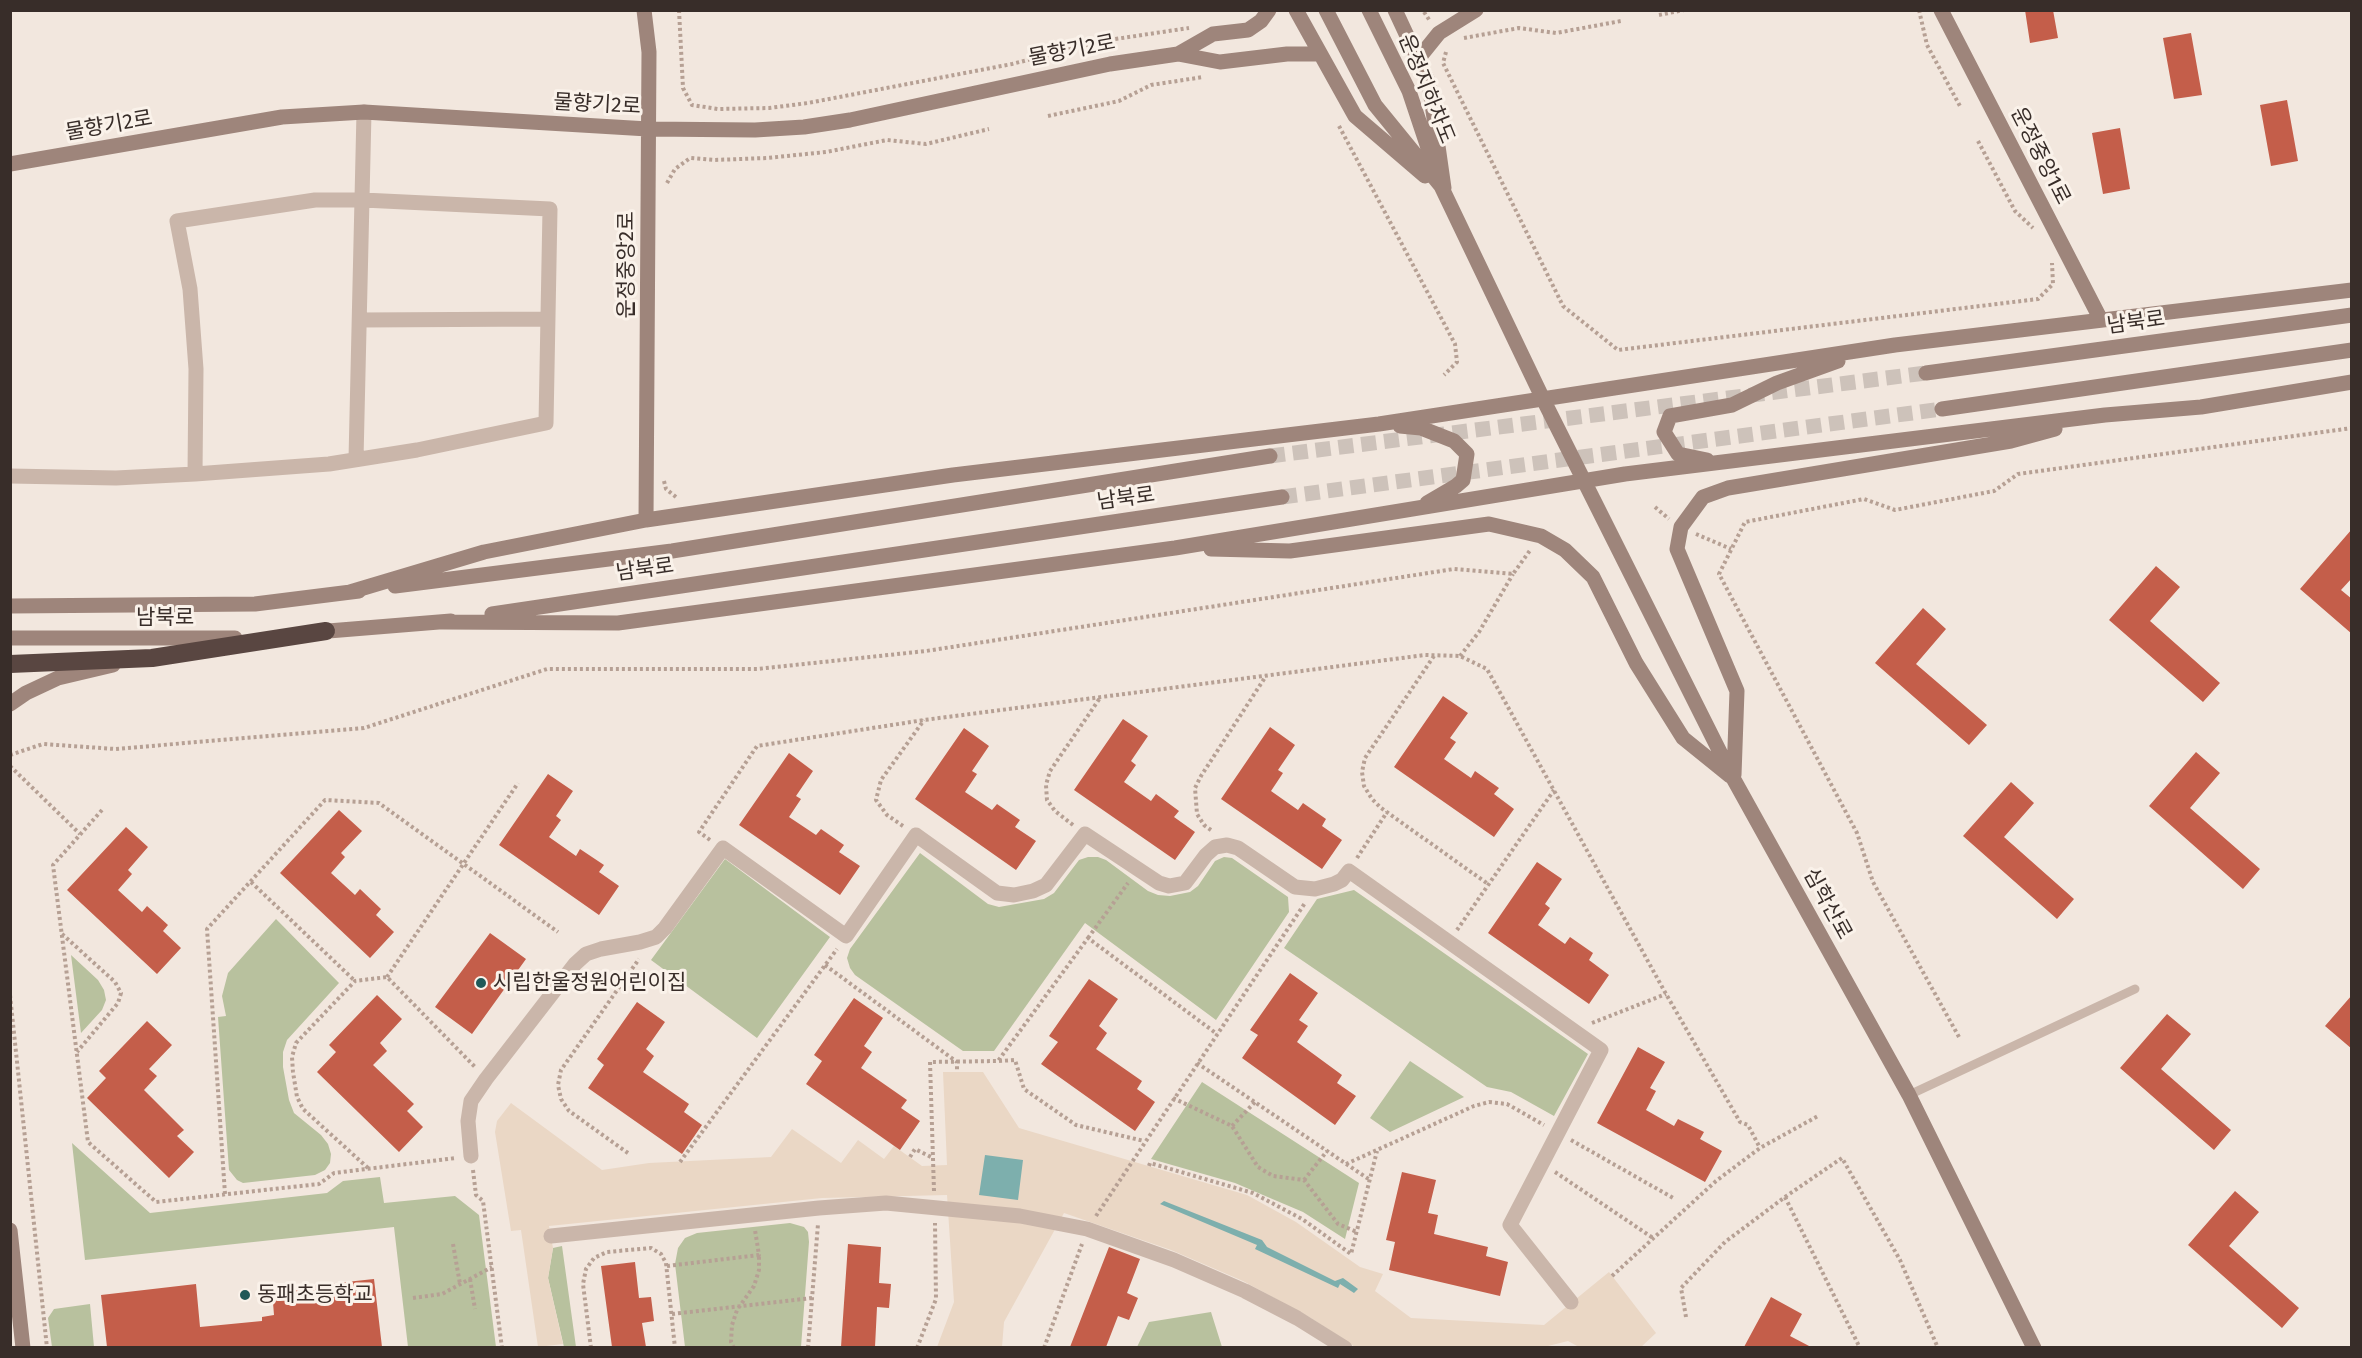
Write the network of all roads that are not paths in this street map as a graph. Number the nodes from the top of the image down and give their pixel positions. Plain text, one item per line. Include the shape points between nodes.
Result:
1 (644, 10) edge
2 (1269, 10) edge
3 (1296, 10) edge
4 (1326, 10) edge
5 (1369, 10) edge
6 (1395, 10) edge
7 (1476, 10) edge
8 (1941, 10) edge
9 (1178, 54) junction
10 (1320, 54) junction
11 (1418, 59) junction
12 (364, 112) junction
13 (648, 129) junction
14 (10, 164) edge
15 (1443, 190) junction
16 (363, 200) junction
17 (2352, 290) edge
18 (2352, 315) edge
19 (548, 319) junction
20 (360, 320) junction
21 (2101, 320) junction
22 (1869, 349) junction
23 (2352, 350) edge
24 (1926, 373) tunnel mouth
25 (2352, 382) edge
26 (1543, 399) junction
27 (1942, 410) tunnel mouth
28 (2104, 415) junction
29 (1379, 424) junction
30 (1270, 456) tunnel mouth
31 (356, 459) junction
32 (1719, 463) junction
33 (195, 474) junction
34 (10, 476) edge
35 (1584, 480) junction
36 (1282, 497) tunnel mouth
37 (1419, 508) junction
38 (646, 520) junction
39 (1175, 548) junction
40 (350, 592) junction
41 (10, 606) edge
42 (443, 622) junction
43 (326, 631) junction
44 (10, 638) edge
45 (152, 658) junction
46 (10, 664) edge
47 (10, 704) edge
48 (1734, 778) junction
49 (2135, 989) dead end
50 (1909, 1095) junction
51 (471, 1156) road end
52 (10, 1230) edge
53 (551, 1236) dead end
54 (1572, 1302) dead end
55 (23, 1347) edge
56 (1345, 1347) edge
57 (2034, 1347) edge

1 - 13 main road, 운정중앙2로 via 649,52
2 - 9 main road via 1248,30 1213,34
3 - 10 main road
4 - 15 main road via 1376,105
5 - 15 main road, 운정지하차도 via 1408,91
6 - 11 main road
7 - 11 main road via 1439,33
8 - 21 main road, 운정중앙1로
9 - 10 main road via 1220,62
9 - 13 main road, 물향기2로 via 1110,64 804,127
10 - 15 main road via 1355,116
11 - 15 main road via 1429,83
12 - 13 main road, 물향기2로
12 - 14 main road, 물향기2로 via 282,117
12 - 16 street
13 - 38 main road, 운정중앙2로
15 - 26 main road, 심학산로
16 - 19 street via 550,208
16 - 20 street
16 - 33 street via 315,200 177,221 190,288 196,369
17 - 21 main road
18 - 24 main road, 남북로
19 - 20 street
19 - 31 street via 546,423
20 - 31 street
21 - 22 main road
22 - 26 main road
22 - 32 main road via 1777,383 1732,405 1670,416 1664,432 1678,454
23 - 27 main road
25 - 28 main road via 2201,407
26 - 29 main road
26 - 35 main road, 심학산로
28 - 32 main road
28 - 48 main road via 2011,441 1728,488 1703,496 1681,527 1677,549 1737,691
29 - 37 main road via 1421,428 1454,441 1467,454 1463,480
29 - 38 main road via 953,475
30 - 40 main road, 남북로 via 672,551
31 - 33 street
32 - 35 main road
33 - 34 street via 116,478
35 - 37 main road
35 - 48 main road, 심학산로
36 - 42 main road, 남북로
37 - 39 main road
38 - 40 main road via 484,552
39 - 42 main road via 618,622
39 - 48 main road via 1290,551 1489,524 1540,536 1565,550 1593,577 1636,663 1683,738
40 - 41 main road, 남북로 via 255,604
42 - 43 main road, 남북로
43 - 44 main road, 남북로 via 226,639
43 - 45 highway
45 - 46 highway
45 - 47 main road via 57,678
48 - 50 main road, 심학산로
49 - 50 lane
50 - 57 main road, 심학산로
51 - 54 street via 471,1101 575,964 586,954 656,937 723,848 846,936 916,835 997,893 1014,895 1046,885 1085,834 1159,883 1177,886 1191,878 1215,847 1227,845 1238,848 1295,887 1315,889 1342,880 1348,871 1600,1050 1510,1225
52 - 55 main road
53 - 56 street via 886,1203 1020,1216 1087,1229 1174,1260 1245,1291

